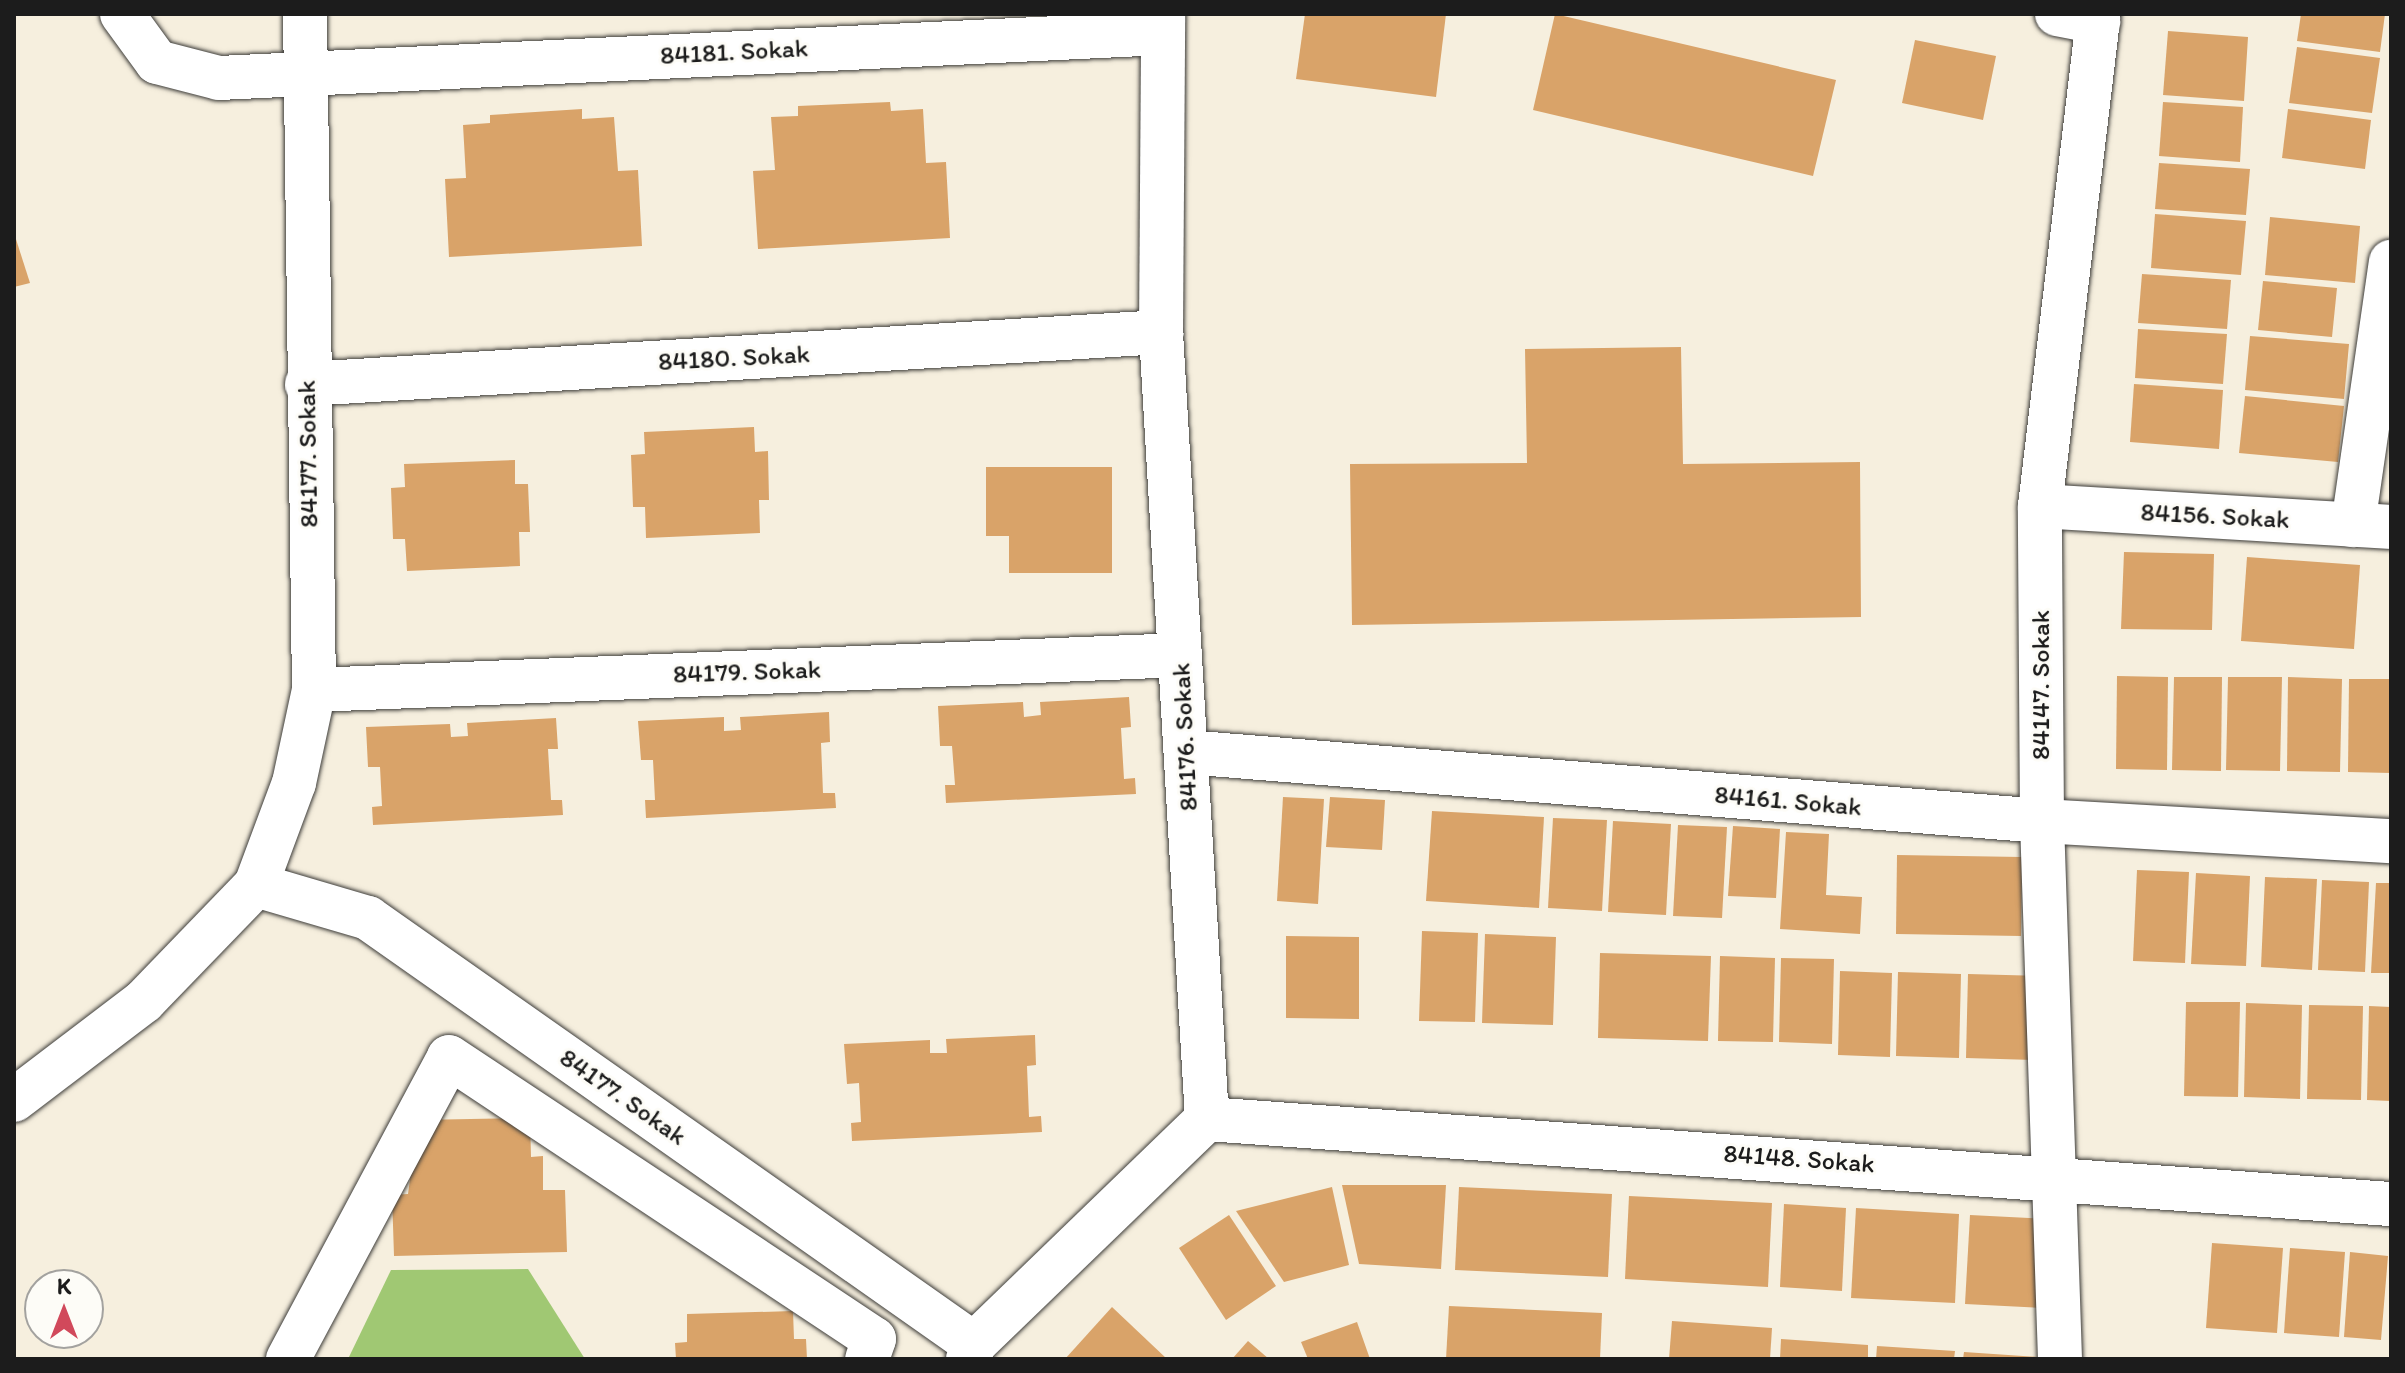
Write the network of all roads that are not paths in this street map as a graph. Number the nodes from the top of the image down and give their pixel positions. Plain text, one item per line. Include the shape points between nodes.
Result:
1 (122, 14) edge
2 (305, 14) edge
3 (2085, 17) edge
4 (1163, 23) edge
5 (305, 72) junction
6 (2391, 262) edge
7 (1161, 332) junction
8 (307, 384) junction
9 (2040, 506) junction
10 (2372, 526) edge
11 (1180, 655) junction
12 (314, 690) junction
13 (1186, 752) junction
14 (2042, 821) junction
15 (2391, 841) edge
16 (256, 885) junction
17 (14, 1100) edge
18 (1207, 1119) junction
19 (2054, 1176) junction
20 (2391, 1204) edge
21 (971, 1352) edge
22 (288, 1359) edge
23 (867, 1359) edge
24 (2060, 1359) edge

1 - 5 street, 84181. Sokak via 141,48 175,71 219,78
2 - 5 street, 84177. Sokak
3 - 9 street, 84147. Sokak
4 - 5 street, 84181. Sokak
4 - 7 street, 84176. Sokak
5 - 8 street, 84177. Sokak
6 - 10 street
7 - 8 street, 84180. Sokak
7 - 11 street, 84176. Sokak
8 - 12 street, 84177. Sokak
9 - 10 street, 84156. Sokak
9 - 14 street, 84147. Sokak
11 - 12 street, 84179. Sokak
11 - 13 street, 84176. Sokak
12 - 16 street, 84177. Sokak via 294,783
13 - 14 street, 84161. Sokak
13 - 18 street, 84176. Sokak
14 - 15 street, 84161. Sokak
14 - 19 street, 84147. Sokak
16 - 17 street, 84177. Sokak via 144,1001
16 - 21 street, 84177. Sokak via 368,918
18 - 19 street, 84148. Sokak
18 - 21 street
19 - 20 street, 84148. Sokak
19 - 24 street, 84147. Sokak
22 - 23 street via 449,1057 874,1339

